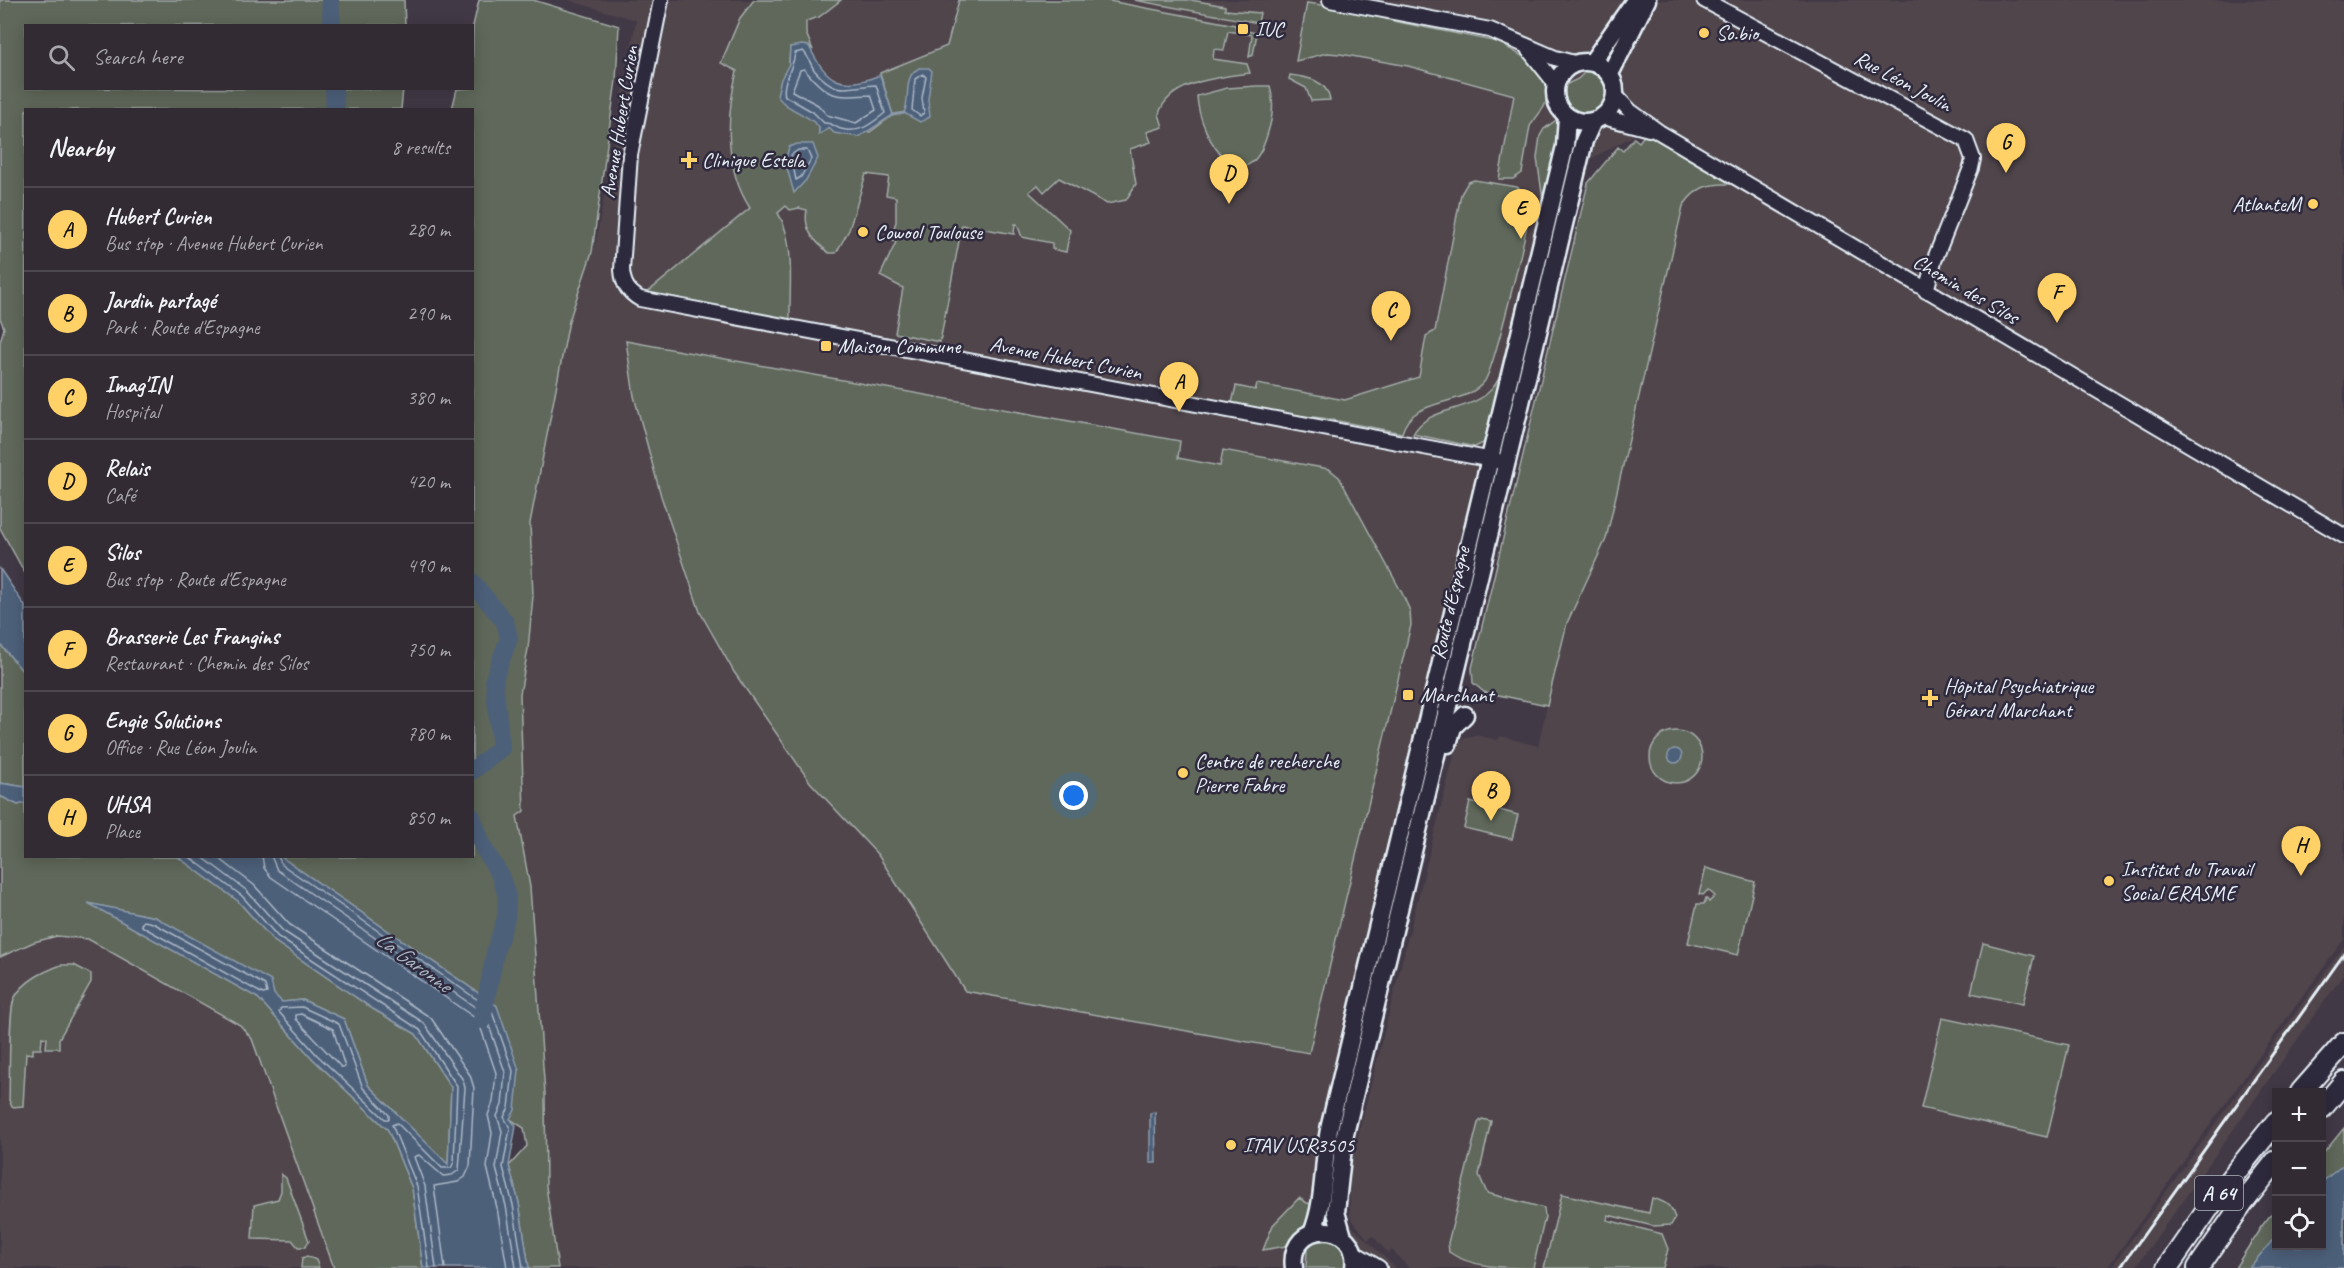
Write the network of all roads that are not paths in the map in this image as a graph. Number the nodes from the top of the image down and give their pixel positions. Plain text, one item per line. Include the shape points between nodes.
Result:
1 (661, 0) edge
2 (1330, 0) edge
3 (1635, 0) edge
4 (1647, 0) edge
5 (1704, 0) edge
6 (1524, 45) junction
7 (1592, 62) junction
8 (1574, 63) junction
9 (1610, 74) junction
10 (1555, 83) junction
11 (1615, 95) junction
12 (1567, 117) junction
13 (1598, 119) junction
14 (1659, 132) junction
15 (1934, 261) junction
16 (1913, 282) junction
17 (1926, 291) junction
18 (1498, 461) junction
19 (2344, 536) edge
20 (1465, 715) dead end
21 (1424, 809) junction
22 (2344, 1043) edge
23 (2344, 1082) edge
24 (2305, 1088) edge
25 (2326, 1103) edge
26 (2272, 1128) edge
27 (2272, 1167) edge
28 (1312, 1233) junction
29 (1343, 1238) junction
30 (1354, 1260) edge
31 (1294, 1268) edge
32 (1379, 1268) edge
33 (2167, 1268) edge
34 (2198, 1268) edge

1 - 18 street, Avenue Hubert Curien via 630,155 622,270 625,286 634,296
2 - 6 street via 1490,30
3 - 7 main road
4 - 9 main road
5 - 15 street, Rue Léon Joulin via 1966,140 1973,159 1971,168
6 - 8 street
6 - 10 street
7 - 8 main road
7 - 9 main road
8 - 10 main road via 1559,74
9 - 11 main road
10 - 12 main road via 1554,96
11 - 13 main road via 1611,107
11 - 14 street, Chemin des Silos
12 - 13 main road via 1584,122
12 - 18 main road, Route d'Espagne via 1565,146
13 - 14 street, Chemin des Silos
13 - 18 main road, Route d'Espagne via 1584,141
14 - 16 street, Chemin des Silos
15 - 16 street, Rue Léon Joulin
15 - 17 street, Rue Léon Joulin
16 - 17 street, Chemin des Silos
17 - 19 street, Chemin des Silos
18 - 21 main road, Route d'Espagne
18 - 28 main road, Route d'Espagne via 1324,1149 1318,1216
20 - 21 main road via 1453,727 1441,770
21 - 29 main road, Route d'Espagne via 1344,1138 1336,1212
22 - 24 highway
23 - 25 highway
26 - 33 highway, A 64 via 2219,1193
27 - 34 highway, A 64
28 - 29 main road via 1332,1232
28 - 31 main road via 1297,1247
29 - 30 main road
30 - 32 street

